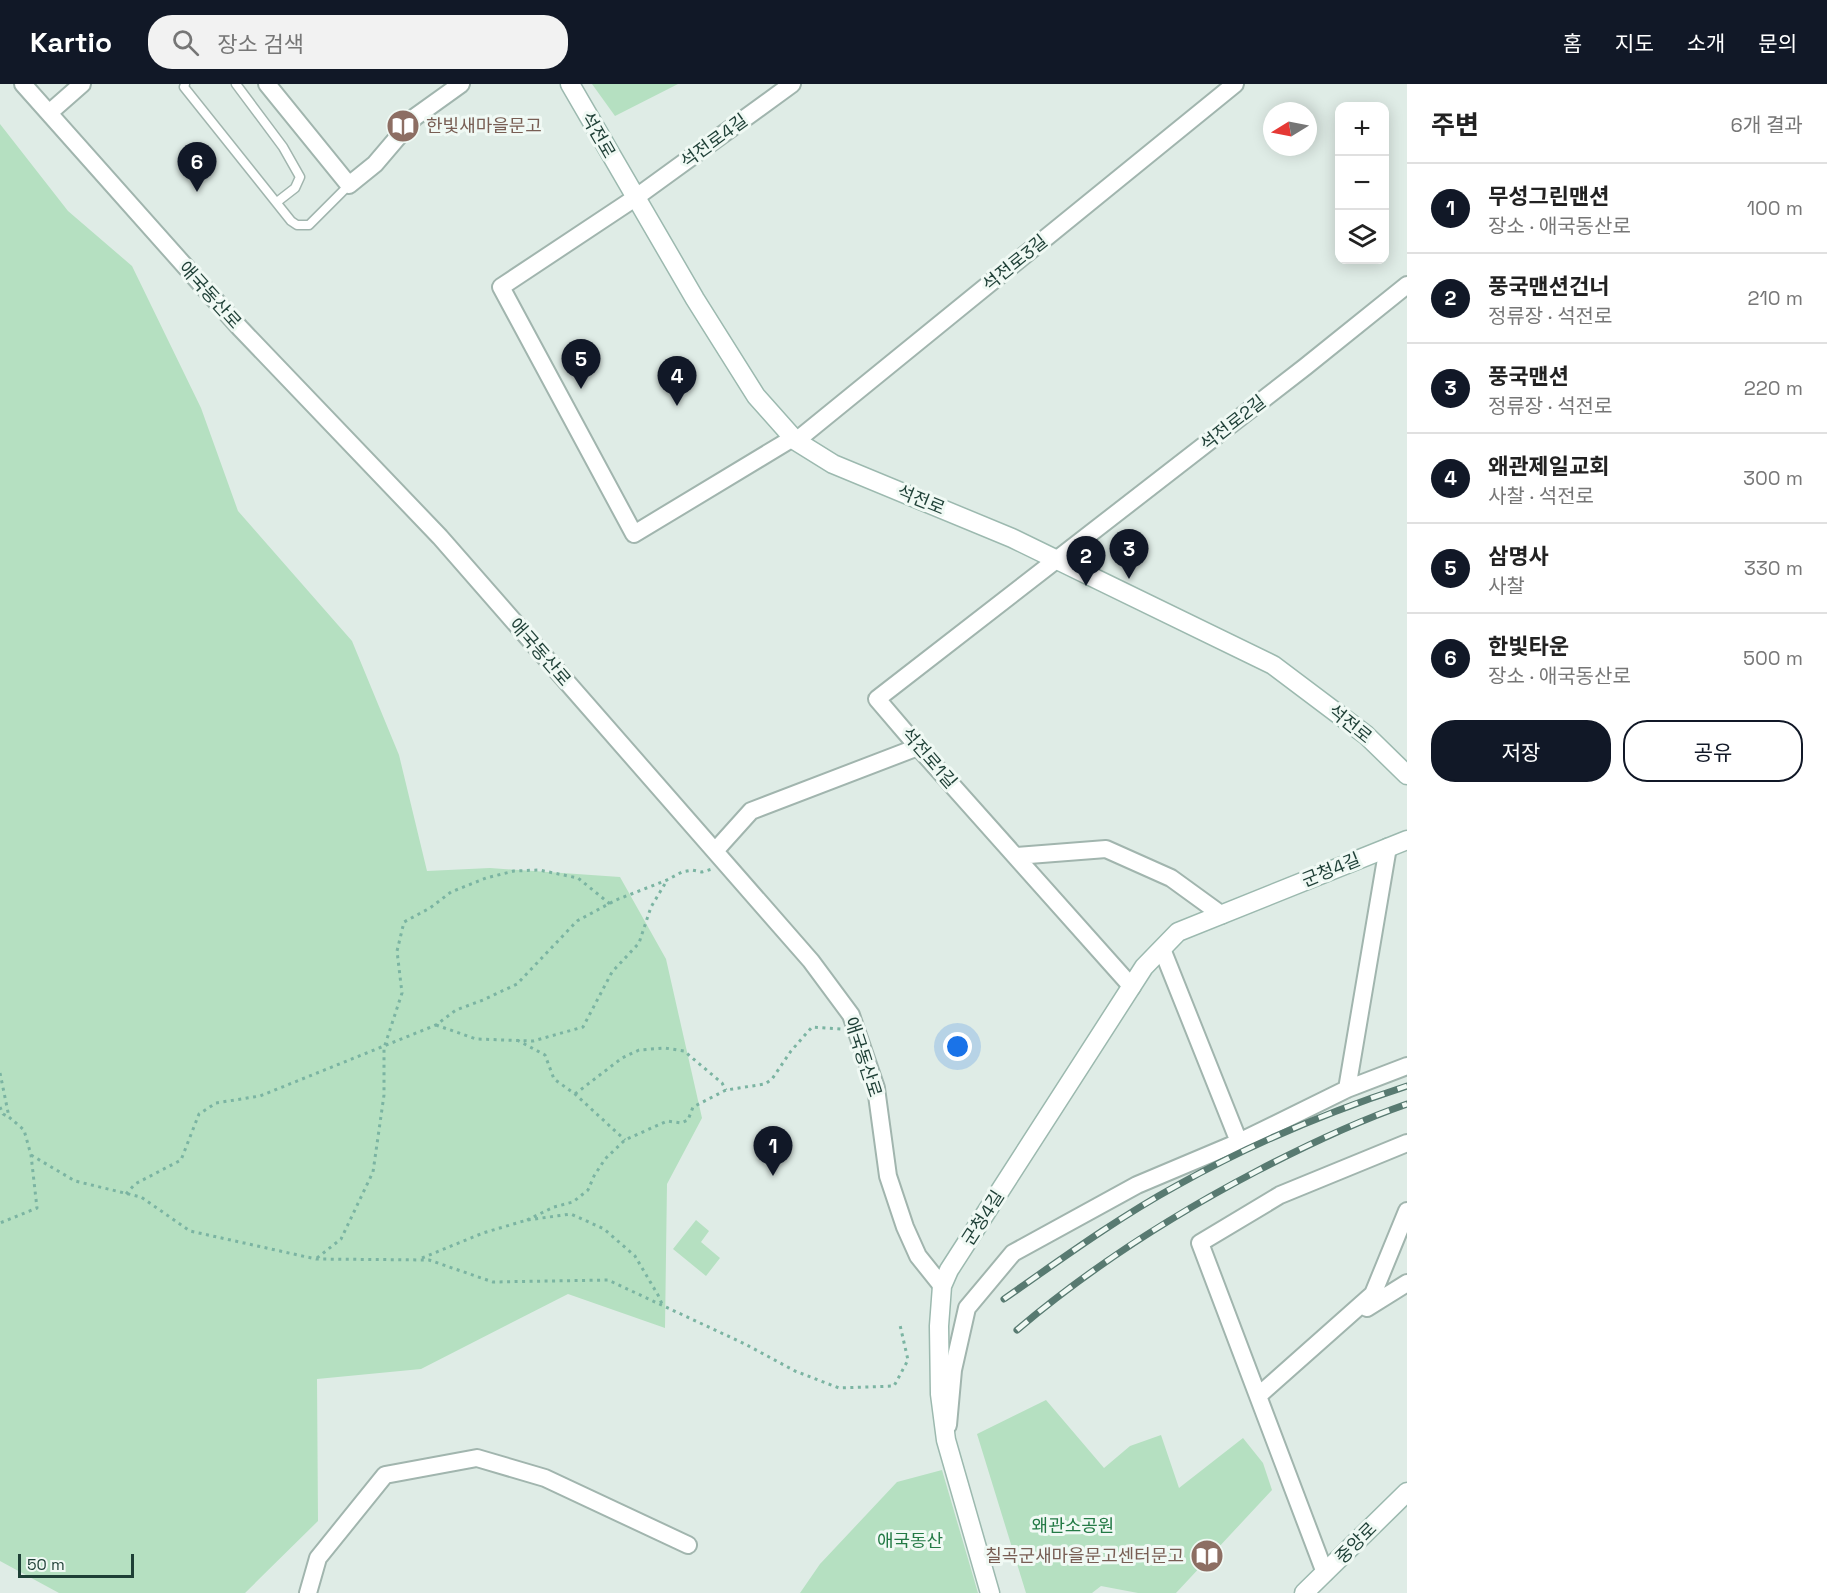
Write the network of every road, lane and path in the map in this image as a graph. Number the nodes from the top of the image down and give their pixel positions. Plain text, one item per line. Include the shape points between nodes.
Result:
1 (23, 84) edge
2 (82, 84) edge
3 (185, 84) edge
4 (236, 84) edge
5 (267, 84) edge
6 (461, 84) edge
7 (570, 84) edge
8 (792, 84) edge
9 (1235, 84) edge
10 (49, 113) junction
11 (349, 185) junction
12 (635, 198) junction
13 (277, 202) junction
14 (1407, 285) edge
15 (794, 440) junction
16 (1057, 560) junction
17 (918, 747) junction
18 (1407, 775) edge
19 (1407, 840) edge
20 (1388, 847) junction
21 (719, 855) junction
22 (1016, 856) junction
23 (667, 880) junction
24 (610, 904) junction
25 (1222, 915) junction
26 (1162, 949) junction
27 (1132, 987) junction
28 (436, 1025) junction
29 (857, 1032) junction
30 (515, 1039) junction
31 (384, 1048) junction
32 (1407, 1066) edge
33 (0, 1072) edge
34 (1347, 1089) junction
35 (726, 1090) junction
36 (575, 1094) junction
37 (0, 1107) edge
38 (9, 1117) junction
39 (626, 1140) junction
40 (1239, 1142) junction
41 (1407, 1143) edge
42 (31, 1155) junction
43 (126, 1194) junction
44 (1407, 1211) edge
45 (527, 1220) junction
46 (0, 1223) edge
47 (316, 1259) junction
48 (417, 1260) junction
49 (1407, 1283) edge
50 (942, 1286) junction
51 (662, 1305) junction
52 (900, 1326) dead end
53 (1338, 1326) junction
54 (1258, 1396) junction
55 (946, 1440) junction
56 (1407, 1492) edge
57 (688, 1545) dead end
58 (1325, 1573) junction
59 (308, 1593) edge
60 (990, 1593) edge
61 (1305, 1593) edge

1 - 10 street, 애국동산로
2 - 10 street
3 - 13 lane
4 - 13 lane via 283,147 300,177 295,188
5 - 11 street
6 - 11 street via 415,117 375,164
7 - 12 street, 석전로
8 - 12 street, 석전로4길
9 - 15 street, 석전로3길
10 - 21 street, 애국동산로 via 240,328 440,537
11 - 13 lane via 309,225 297,225
12 - 15 street, 석전로 via 756,396
12 - 15 street, 석전로4길 via 501,287 634,534
14 - 16 street, 석전로2길
15 - 16 street, 석전로 via 833,464
16 - 17 street, 석전로1길 via 877,699
16 - 18 street, 석전로 via 1273,665 1366,735
17 - 21 street via 751,811
17 - 22 street, 석전로1길
19 - 20 street, 군청4길
20 - 25 street, 군청4길
20 - 34 street
21 - 23 path via 710,871 682,872
21 - 29 street, 애국동산로 via 811,961 851,1015
22 - 25 street via 1107,849 1172,878
22 - 27 street, 석전로1길
23 - 24 path
23 - 30 path via 651,907 639,943 612,972 583,1027 533,1041
24 - 28 path via 577,921 517,984 456,1010
24 - 31 path via 578,878 539,870 514,871 451,892 404,922 397,951 402,993
25 - 26 street, 군청4길 via 1178,932
26 - 27 street, 군청4길
26 - 40 street
27 - 50 street, 군청4길
28 - 30 path via 476,1039
28 - 31 path
29 - 35 path via 812,1027 772,1079 765,1084
29 - 50 street, 애국동산로 via 876,1088 888,1176 901,1217 918,1256
30 - 36 path via 546,1055 554,1079
31 - 43 path via 260,1096 216,1103 199,1114 181,1160 135,1184
31 - 47 path via 384,1095 373,1172 341,1239
32 - 34 street
33 - 38 path
34 - 40 street
35 - 36 path via 684,1051 664,1048 639,1050 622,1058
35 - 39 path via 693,1107 688,1120 667,1121
36 - 39 path
37 - 38 path
38 - 42 path via 24,1130
39 - 45 path via 605,1159 588,1190 573,1202
40 - 55 street via 1137,1185 1013,1253 967,1308 953,1370
41 - 54 street via 1280,1195 1200,1244
42 - 43 path via 75,1181
42 - 46 path via 37,1208
43 - 47 path via 141,1197 190,1231
44 - 53 street via 1373,1294
45 - 48 path
45 - 51 path via 571,1215 604,1229 634,1256
47 - 48 path
48 - 51 path via 429,1260 493,1282 608,1280
49 - 53 street
50 - 55 street, 군청4길 via 940,1394
51 - 52 path via 795,1371 839,1388 894,1386 908,1360
53 - 54 street
54 - 58 street
55 - 60 street, 군청4길
56 - 58 street, 중앙로
57 - 59 street via 545,1478 477,1458 385,1475 318,1558
58 - 61 street, 중앙로

